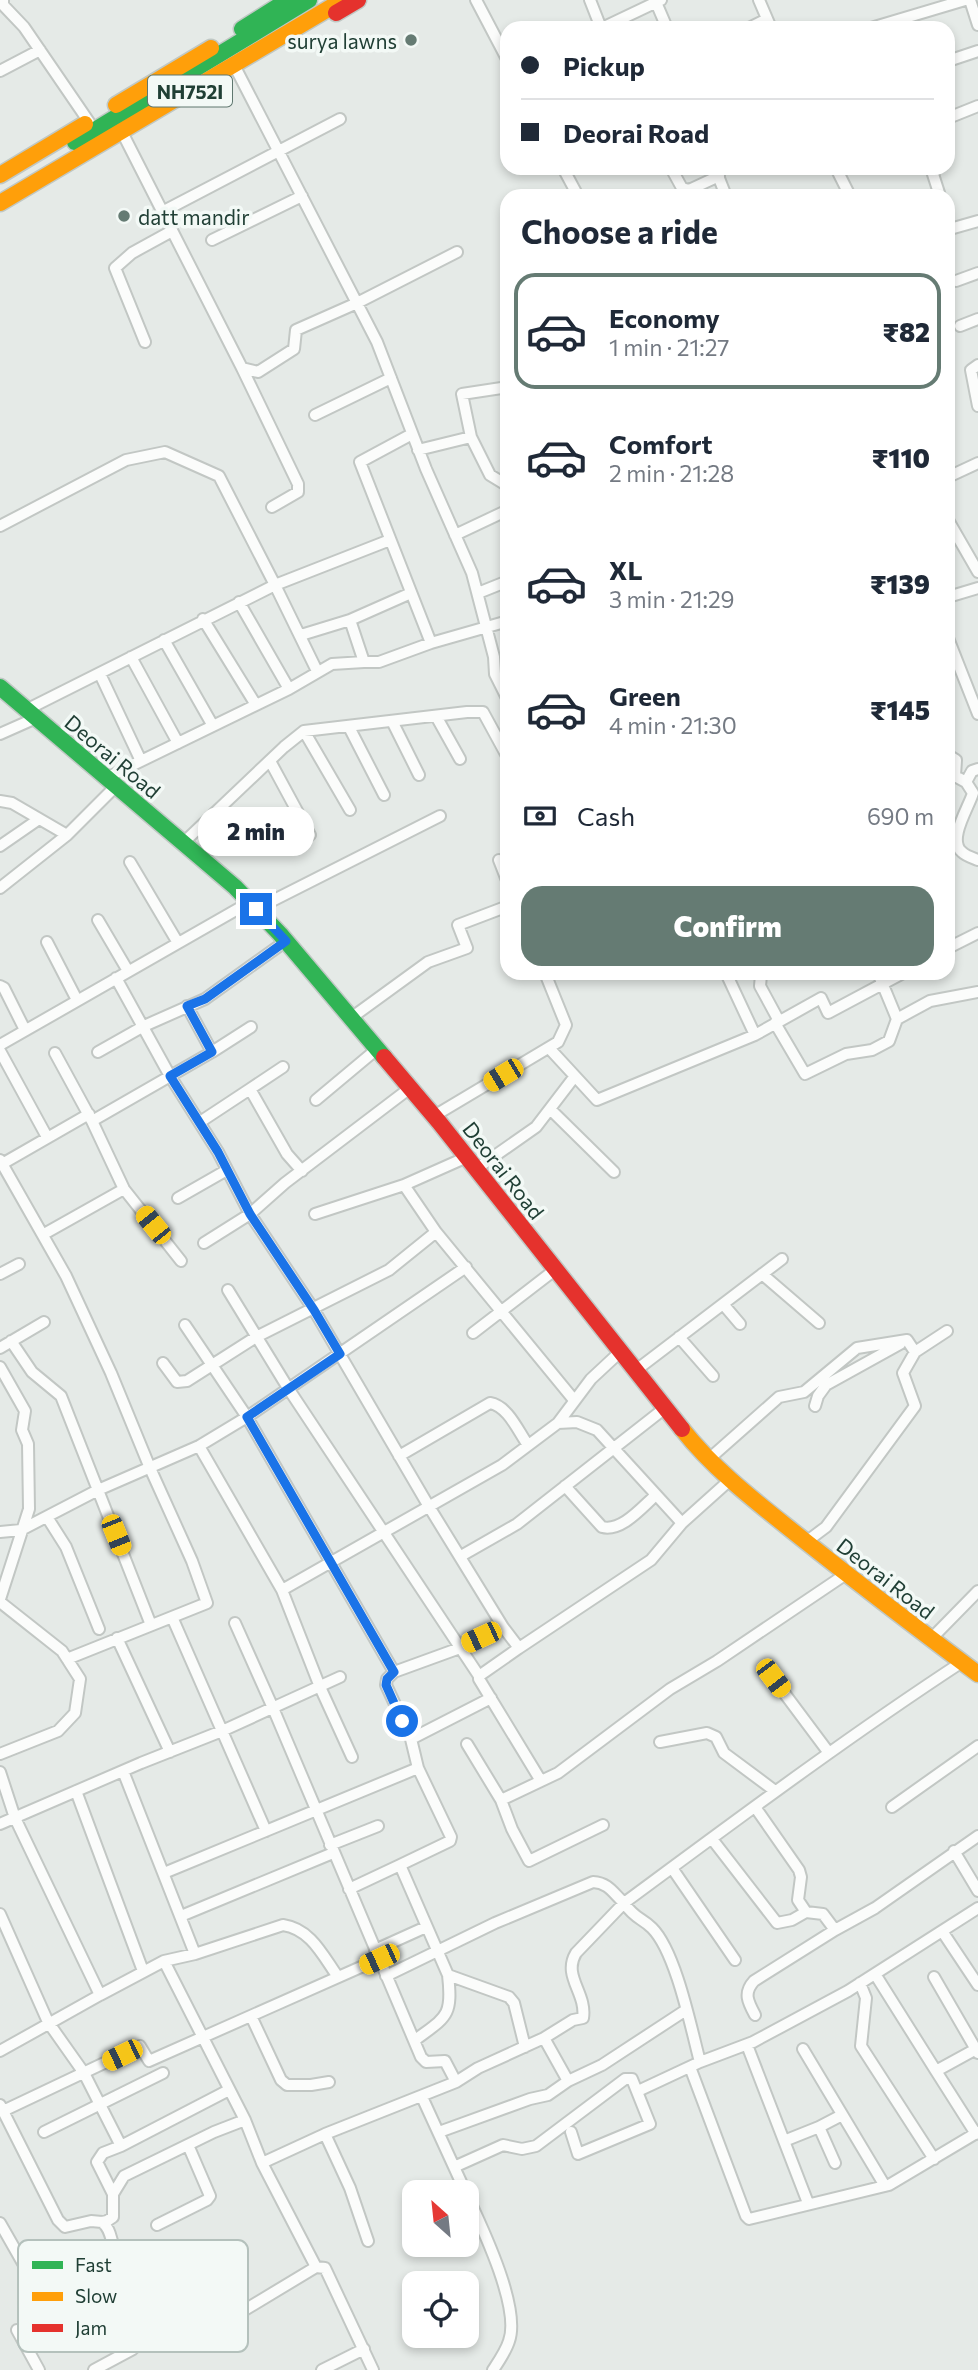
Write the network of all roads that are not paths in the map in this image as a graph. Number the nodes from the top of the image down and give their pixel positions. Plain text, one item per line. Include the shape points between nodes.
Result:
1 (3, 0) edge
2 (288, 0) edge
3 (309, 0) edge
4 (343, 0) edge
5 (358, 0) edge
6 (476, 0) edge
7 (590, 0) edge
8 (968, 0) edge
9 (657, 1) edge
10 (763, 1) edge
11 (598, 21) edge
12 (616, 21) edge
13 (664, 21) edge
14 (768, 21) edge
15 (895, 21) edge
16 (978, 24) edge
17 (500, 46) edge
18 (40, 50) junction
19 (978, 51) edge
20 (955, 59) edge
21 (236, 69) junction
22 (0, 71) edge
23 (978, 106) edge
24 (955, 115) edge
25 (340, 118) dead end
26 (89, 122) junction
27 (125, 138) junction
28 (279, 151) junction
29 (0, 175) edge
30 (675, 175) edge
31 (712, 175) edge
32 (32, 176) junction
33 (0, 188) edge
34 (686, 189) edge
35 (691, 189) edge
36 (302, 196) junction
37 (0, 203) edge
38 (162, 212) junction
39 (0, 214) edge
40 (978, 221) edge
41 (955, 228) edge
42 (172, 231) junction
43 (212, 240) dead end
44 (457, 252) dead end
45 (978, 273) edge
46 (956, 281) dead end
47 (357, 303) junction
48 (978, 319) edge
49 (960, 326) dead end
50 (145, 342) dead end
51 (978, 365) edge
52 (242, 368) junction
53 (391, 378) junction
54 (500, 388) edge
55 (978, 406) edge
56 (315, 415) dead end
57 (412, 434) junction
58 (471, 437) junction
59 (418, 450) junction
60 (978, 463) edge
61 (955, 474) edge
62 (500, 480) edge
63 (272, 507) dead end
64 (500, 514) edge
65 (0, 526) edge
66 (955, 532) edge
67 (455, 535) junction
68 (390, 540) junction
69 (978, 572) edge
70 (500, 584) edge
71 (275, 585) junction
72 (978, 589) edge
73 (411, 593) junction
74 (478, 593) junction
75 (955, 595) edge
76 (239, 601) junction
77 (203, 619) junction
78 (350, 620) junction
79 (500, 623) edge
80 (487, 627) junction
81 (301, 635) junction
82 (164, 640) junction
83 (431, 643) junction
84 (131, 657) junction
85 (364, 662) junction
86 (955, 664) edge
87 (317, 671) junction
88 (500, 672) edge
89 (100, 674) junction
90 (495, 674) junction
91 (500, 684) edge
92 (0, 687) edge
93 (289, 689) junction
94 (256, 705) junction
95 (977, 708) edge
96 (31, 714) junction
97 (436, 716) junction
98 (392, 721) junction
99 (213, 726) junction
100 (349, 727) junction
101 (304, 731) junction
102 (0, 734) edge
103 (178, 743) junction
104 (500, 743) edge
105 (460, 759) dead end
106 (141, 761) junction
107 (270, 761) junction
108 (978, 769) edge
109 (418, 775) dead end
110 (955, 776) edge
111 (111, 782) junction
112 (966, 782) junction
113 (384, 795) dead end
114 (0, 801) edge
115 (349, 810) dead end
116 (440, 816) dead end
117 (39, 818) junction
118 (67, 835) junction
119 (310, 835) dead end
120 (183, 843) junction
121 (0, 846) edge
122 (978, 860) edge
123 (130, 862) dead end
124 (0, 888) edge
125 (253, 906) junction
126 (500, 909) edge
127 (98, 920) dead end
128 (978, 933) edge
129 (286, 941) junction
130 (47, 942) dead end
131 (178, 943) junction
132 (955, 944) edge
133 (128, 971) junction
134 (116, 978) junction
135 (548, 980) edge
136 (729, 980) edge
137 (761, 980) edge
138 (881, 980) edge
139 (890, 980) edge
140 (883, 984) junction
141 (0, 986) edge
142 (978, 992) edge
143 (77, 1000) junction
144 (187, 1006) junction
145 (351, 1018) junction
146 (897, 1019) junction
147 (777, 1022) junction
148 (144, 1026) junction
149 (251, 1027) dead end
150 (24, 1030) junction
151 (755, 1035) junction
152 (0, 1045) edge
153 (549, 1048) junction
154 (377, 1049) junction
155 (0, 1051) edge
156 (98, 1052) dead end
157 (212, 1052) junction
158 (55, 1053) dead end
159 (283, 1067) dead end
160 (170, 1076) junction
161 (575, 1076) junction
162 (410, 1088) junction
163 (250, 1089) junction
164 (316, 1100) dead end
165 (551, 1110) junction
166 (434, 1116) junction
167 (91, 1118) junction
168 (200, 1122) junction
169 (47, 1137) junction
170 (1, 1162) edge
171 (472, 1163) junction
172 (227, 1170) junction
173 (302, 1171) junction
174 (614, 1172) dead end
175 (404, 1185) junction
176 (124, 1189) junction
177 (178, 1198) dead end
178 (250, 1214) junction
179 (315, 1214) dead end
180 (436, 1233) junction
181 (44, 1234) junction
182 (204, 1243) dead end
183 (782, 1259) dead end
184 (181, 1261) dead end
185 (19, 1264) dead end
186 (466, 1267) junction
187 (556, 1269) junction
188 (0, 1274) edge
189 (762, 1274) junction
190 (228, 1290) dead end
191 (723, 1304) junction
192 (314, 1310) junction
193 (502, 1311) junction
194 (44, 1322) dead end
195 (819, 1323) dead end
196 (740, 1324) dead end
197 (186, 1325) dead end
198 (947, 1331) dead end
199 (473, 1333) dead end
200 (256, 1337) junction
201 (679, 1338) junction
202 (907, 1340) junction
203 (11, 1341) junction
204 (0, 1348) edge
205 (620, 1352) junction
206 (915, 1352) junction
207 (340, 1354) junction
208 (163, 1363) dead end
209 (211, 1365) junction
210 (0, 1367) edge
211 (635, 1371) junction
212 (713, 1376) dead end
213 (288, 1388) junction
214 (574, 1400) junction
215 (815, 1406) dead end
216 (665, 1408) junction
217 (247, 1417) junction
218 (558, 1423) junction
219 (528, 1445) junction
220 (198, 1446) junction
221 (613, 1449) junction
222 (399, 1456) junction
223 (709, 1459) junction
224 (150, 1468) junction
225 (731, 1479) junction
226 (565, 1486) junction
227 (98, 1490) junction
228 (656, 1495) junction
229 (428, 1505) junction
230 (47, 1517) junction
231 (682, 1523) junction
232 (21, 1530) junction
233 (0, 1532) edge
234 (382, 1532) junction
235 (806, 1542) junction
236 (461, 1556) junction
237 (331, 1561) junction
238 (846, 1574) junction
239 (282, 1590) junction
240 (978, 1591) edge
241 (0, 1601) edge
242 (172, 1617) junction
243 (235, 1623) dead end
244 (151, 1625) junction
245 (503, 1628) junction
246 (99, 1629) dead end
247 (117, 1638) junction
248 (931, 1639) junction
249 (460, 1647) junction
250 (519, 1648) junction
251 (67, 1659) junction
252 (962, 1662) junction
253 (394, 1672) junction
254 (978, 1674) edge
255 (479, 1676) junction
256 (340, 1677) dead end
257 (773, 1678) dead end
258 (320, 1687) junction
259 (491, 1698) junction
260 (273, 1708) junction
261 (222, 1731) junction
262 (411, 1740) junction
263 (660, 1742) dead end
264 (467, 1744) dead end
265 (978, 1746) edge
266 (170, 1752) junction
267 (829, 1753) junction
268 (0, 1754) edge
269 (352, 1757) dead end
270 (418, 1768) junction
271 (123, 1771) junction
272 (0, 1772) edge
273 (541, 1781) junction
274 (76, 1791) junction
275 (775, 1791) junction
276 (501, 1800) junction
277 (755, 1807) junction
278 (892, 1807) dead end
279 (316, 1810) junction
280 (15, 1818) junction
281 (0, 1824) edge
282 (603, 1825) dead end
283 (378, 1826) dead end
284 (266, 1831) junction
285 (978, 1836) edge
286 (712, 1839) junction
287 (332, 1849) junction
288 (954, 1851) junction
289 (400, 1865) junction
290 (672, 1868) junction
291 (164, 1873) junction
292 (349, 1889) junction
293 (978, 1891) edge
294 (624, 1903) junction
295 (978, 1908) edge
296 (806, 1912) junction
297 (0, 1914) edge
298 (181, 1916) junction
299 (426, 1927) junction
300 (835, 1930) junction
301 (942, 1931) junction
302 (437, 1951) junction
303 (195, 1954) junction
304 (377, 1954) junction
305 (736, 1960) dead end
306 (164, 1961) junction
307 (143, 1970) junction
308 (875, 1974) junction
309 (448, 1975) junction
310 (386, 1976) junction
311 (338, 1977) junction
312 (934, 1977) dead end
313 (860, 1983) junction
314 (977, 1983) edge
315 (100, 1995) junction
316 (686, 2010) junction
317 (755, 2014) dead end
318 (251, 2016) junction
319 (48, 2022) junction
320 (202, 2038) junction
321 (544, 2038) junction
322 (415, 2040) junction
323 (747, 2045) junction
324 (525, 2047) junction
325 (803, 2049) dead end
326 (977, 2050) edge
327 (0, 2051) edge
328 (695, 2064) junction
329 (936, 2071) junction
330 (84, 2073) junction
331 (163, 2073) dead end
332 (568, 2081) junction
333 (329, 2082) dead end
334 (456, 2082) junction
335 (229, 2090) junction
336 (638, 2091) junction
337 (422, 2096) junction
338 (101, 2104) junction
339 (1, 2108) edge
340 (842, 2115) junction
341 (245, 2120) junction
342 (819, 2127) junction
343 (44, 2132) dead end
344 (439, 2132) junction
345 (571, 2132) dead end
346 (977, 2133) edge
347 (325, 2134) junction
348 (784, 2141) junction
349 (188, 2145) junction
350 (121, 2146) junction
351 (934, 2159) junction
352 (261, 2162) junction
353 (835, 2163) dead end
354 (454, 2167) junction
355 (460, 2180) edge
356 (885, 2186) junction
357 (113, 2194) junction
358 (808, 2203) junction
359 (102, 2222) junction
360 (0, 2223) edge
361 (158, 2225) dead end
362 (480, 2225) edge
363 (112, 2240) edge
364 (368, 2241) dead end
365 (18, 2256) edge
366 (316, 2267) junction
367 (248, 2308) edge
368 (363, 2349) junction
369 (29, 2352) edge
370 (127, 2352) edge
371 (39, 2370) edge
372 (94, 2370) edge
373 (322, 2370) edge
374 (373, 2370) edge
375 (493, 2370) edge

1 - 18 street
2 - 26 main road
3 - 32 main road, NH752I
4 - 21 main road, NH752I
5 - 21 main road
6 - 17 street
7 - 11 street
8 - 15 street
8 - 16 street
9 - 12 street
9 - 13 street
10 - 14 street
18 - 22 street
18 - 26 street
19 - 20 street
21 - 27 main road
21 - 28 street
21 - 32 main road, NH752I
23 - 24 street
25 - 28 street
26 - 29 main road
27 - 38 street
27 - 39 main road
28 - 36 street
28 - 38 street
30 - 34 street
31 - 35 street
32 - 33 main road, NH752I
32 - 37 main road, NH752I
36 - 43 street
36 - 47 street
38 - 42 street
40 - 41 street
42 - 50 street via 115,268
42 - 52 street
44 - 47 street
45 - 46 street
47 - 52 street via 296,330 294,349 258,372
47 - 53 street
48 - 49 street
51 - 55 street via 971,376
52 - 63 street via 298,484 295,496
53 - 56 street
53 - 57 street
54 - 58 street via 462,394
57 - 59 street
57 - 68 street via 360,462
58 - 59 street
58 - 62 street via 491,475
59 - 67 street
60 - 61 street
64 - 67 street
65 - 71 street via 127,460 165,452 219,476
66 - 69 street
67 - 74 street
68 - 71 street
68 - 73 street
70 - 74 street
71 - 76 street
71 - 81 street
72 - 75 street
73 - 78 street
73 - 83 street
74 - 80 street
76 - 77 street
76 - 93 street
77 - 82 street
77 - 94 street
78 - 81 street
78 - 85 street
79 - 80 street
80 - 83 street
80 - 90 street
81 - 87 street
82 - 84 street
82 - 99 street
83 - 85 street via 379,662
84 - 89 street
84 - 103 street
85 - 87 street via 332,664
86 - 95 street
87 - 93 street
88 - 90 street
89 - 96 street
89 - 106 street
90 - 91 street
92 - 96 main road, Deorai Road
93 - 94 street
94 - 99 street
96 - 102 street
96 - 111 main road, Deorai Road
97 - 98 street
97 - 104 street via 483,712
97 - 105 street
98 - 100 street
98 - 109 street
99 - 103 street
100 - 101 street
100 - 113 street
101 - 107 street
101 - 115 street
103 - 106 street
106 - 111 street
107 - 119 street
107 - 120 street
108 - 112 street
110 - 112 street
111 - 118 street
111 - 120 main road, Deorai Road
112 - 122 street via 973,793 957,845
114 - 117 street
116 - 125 street
117 - 118 street
117 - 121 street
118 - 124 street
120 - 125 main road, Deorai Road
123 - 131 street
125 - 129 main road, Deorai Road
125 - 131 street
126 - 145 street via 458,925 467,948 428,962
127 - 133 street
128 - 132 street
129 - 144 street via 205,999
129 - 145 main road, Deorai Road
130 - 143 street
131 - 133 street
133 - 134 street
134 - 143 street
134 - 148 street
135 - 153 street via 566,1026
136 - 151 street
137 - 147 street
138 - 140 street
139 - 140 street
140 - 146 street
140 - 147 street via 828,1013 821,998
141 - 150 street
142 - 146 street via 930,1001
143 - 150 street
144 - 148 street
144 - 157 street
145 - 154 main road, Deorai Road
146 - 147 street via 889,1041 872,1050 846,1054 806,1074
147 - 151 street
148 - 156 street
148 - 160 street
149 - 157 street
150 - 152 street
151 - 161 street via 597,1100
153 - 161 street
153 - 166 street
154 - 162 main road, Deorai Road
154 - 164 street
155 - 169 street
157 - 160 street
158 - 167 street
159 - 163 street
160 - 167 street
160 - 168 street
161 - 165 street
162 - 166 main road, Deorai Road
162 - 173 street
163 - 168 street
163 - 173 street via 286,1154
165 - 171 street via 536,1127
165 - 174 street
166 - 171 main road, Deorai Road
167 - 169 street
167 - 176 street
168 - 172 street
169 - 170 street
170 - 181 street
171 - 175 street
171 - 187 main road, Deorai Road
172 - 177 street
172 - 178 street
173 - 178 street
175 - 179 street
175 - 180 street
176 - 181 street
176 - 184 street
178 - 182 street
178 - 192 street
180 - 186 street
180 - 192 street via 389,1270
181 - 224 street via 111,1373
183 - 189 street
185 - 188 street
186 - 193 street
186 - 207 street
187 - 193 street
187 - 205 main road, Deorai Road
189 - 191 street
189 - 195 street
190 - 200 street
191 - 196 street
191 - 201 street
192 - 200 street
192 - 207 street
193 - 199 street
193 - 214 street
194 - 203 street
197 - 209 street
198 - 206 street
200 - 209 street
200 - 213 street
201 - 211 street
201 - 212 street
202 - 206 street
202 - 215 street via 826,1385
202 - 223 street via 857,1348 804,1392 779,1397
203 - 204 street
203 - 227 street via 32,1372 61,1396
205 - 211 main road, Deorai Road
205 - 214 street
206 - 235 street via 904,1373 915,1406 826,1527
207 - 213 street
207 - 222 street
208 - 209 street via 181,1383
209 - 217 street
210 - 232 street via 25,1411 22,1430 28,1444 29,1509
211 - 216 main road, Deorai Road
213 - 217 street
213 - 234 street
214 - 218 street
216 - 221 street
216 - 223 main road, Deorai Road
217 - 220 street
217 - 237 street
218 - 219 street
218 - 221 street via 576,1422 597,1430
219 - 222 street via 498,1404 490,1403
219 - 229 street via 502,1465
220 - 224 street
220 - 239 street
221 - 226 street
221 - 228 street
222 - 229 street
223 - 225 main road, Deorai Road
224 - 227 street
224 - 242 street via 207,1603
225 - 231 street
225 - 235 main road, Deorai Road
226 - 228 street via 609,1529
226 - 236 street via 517,1524
227 - 230 street
227 - 244 street
228 - 231 street
229 - 234 street
229 - 236 street
230 - 232 street
230 - 246 street via 66,1547
231 - 250 street via 650,1560
232 - 233 street
232 - 241 street
234 - 237 street
234 - 249 street
235 - 238 main road, Deorai Road
236 - 245 street
237 - 239 street
237 - 253 street
238 - 248 main road, Deorai Road
238 - 273 street via 670,1689
239 - 258 street
240 - 248 street
241 - 251 street
242 - 244 street
242 - 261 street
243 - 260 street
244 - 247 street
245 - 249 street
245 - 250 street
247 - 251 street
247 - 266 street
248 - 252 main road, Deorai Road
249 - 253 street
249 - 255 street
250 - 255 street
251 - 268 street via 80,1679 75,1713 58,1731
252 - 254 main road, Deorai Road
252 - 267 street
253 - 262 street via 386,1685
255 - 259 street
256 - 258 street
257 - 267 street
258 - 260 street
258 - 269 street
259 - 262 street
259 - 273 street
260 - 261 street
260 - 279 street
261 - 266 street
261 - 284 street
262 - 270 street
263 - 275 street via 707,1733 716,1737 724,1753
264 - 276 street
265 - 278 street
266 - 271 street
267 - 275 street
270 - 279 street
270 - 289 street via 450,1841
271 - 274 street
271 - 291 street
272 - 280 street
273 - 276 street
274 - 280 street
274 - 307 street
275 - 277 street
276 - 282 street via 529,1861
277 - 286 street
277 - 296 street via 799,1870 798,1900
279 - 284 street
279 - 287 street
280 - 281 street
280 - 315 street
283 - 287 street
284 - 291 street
285 - 288 street
286 - 290 street
286 - 296 street via 775,1921 783,1923
287 - 292 street
287 - 298 street
288 - 293 street
288 - 300 street
289 - 292 street
289 - 299 street
290 - 294 street
290 - 305 street
291 - 298 street
292 - 304 street
294 - 302 street via 610,1887 593,1882
294 - 316 street via 633,1916 653,1928 668,1954
294 - 321 street via 571,1961 583,2018
295 - 301 street
296 - 300 street via 823,1914
297 - 319 street
298 - 303 street
299 - 302 street
299 - 304 street
300 - 317 street via 749,1987 746,1997
301 - 308 street
301 - 314 street
302 - 309 street
302 - 310 street
303 - 306 street
303 - 311 street via 283,1924 307,1933
304 - 310 street
304 - 311 street
306 - 307 street
306 - 320 street
307 - 315 street
308 - 313 street
308 - 329 street
309 - 322 street via 450,2008
309 - 324 street via 509,1997
310 - 322 street
311 - 318 street
312 - 326 street
313 - 323 street
313 - 351 street via 866,1998 861,2046
315 - 319 street
316 - 328 street
316 - 332 street via 603,2065
318 - 320 street
318 - 333 street via 281,2080 287,2085
319 - 327 street
319 - 330 street
320 - 330 street via 149,2061 140,2046
320 - 335 street
321 - 324 street
321 - 332 street
322 - 334 street via 423,2060 445,2061
323 - 328 street
323 - 348 street
324 - 334 street
325 - 340 street
326 - 329 street
328 - 336 street
328 - 358 street via 746,2216
329 - 346 street
330 - 338 street
330 - 339 street
331 - 338 street
332 - 344 street via 548,2095
334 - 337 street
335 - 341 street
335 - 350 street
336 - 345 street via 650,2124 578,2154
336 - 354 street via 628,2078 536,2146 503,2145
337 - 344 street
337 - 347 street
338 - 343 street
338 - 350 street
339 - 359 street via 62,2225
340 - 342 street
340 - 356 street
341 - 349 street
341 - 352 street
342 - 348 street
342 - 353 street
344 - 354 street
346 - 351 street
347 - 352 street
347 - 364 street
348 - 358 street
349 - 357 street via 124,2176
349 - 361 street via 210,2196
350 - 357 street via 103,2153 97,2162
351 - 356 street
352 - 366 street
354 - 355 street
356 - 358 street
357 - 359 street via 113,2217
359 - 363 street
360 - 365 street
362 - 375 street via 511,2315 510,2341
366 - 367 street
366 - 368 street via 328,2270
368 - 373 street
368 - 374 street
369 - 371 street
370 - 372 street

